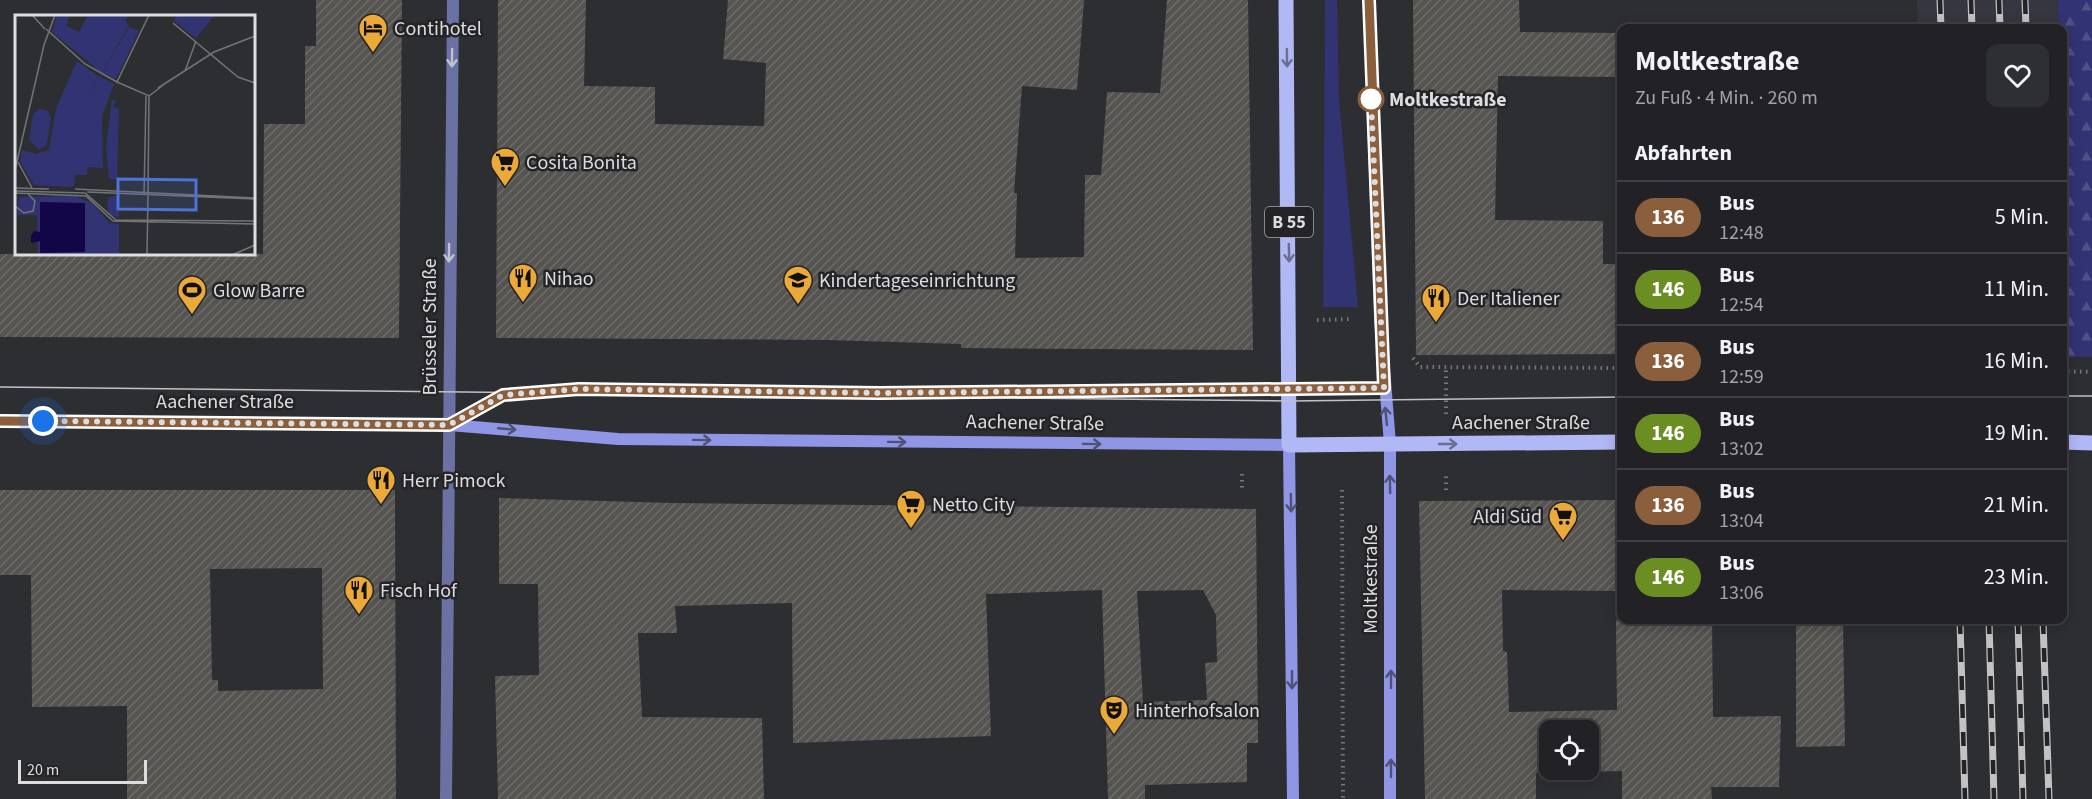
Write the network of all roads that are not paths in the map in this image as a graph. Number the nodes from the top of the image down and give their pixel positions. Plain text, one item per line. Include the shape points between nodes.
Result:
1 (453, 0) edge
2 (1286, 0) edge
3 (1369, 0) edge
4 (1289, 388) junction
5 (1384, 388) junction
6 (0, 421) edge
7 (449, 425) junction
8 (1617, 442) edge
9 (2067, 442) edge
10 (2092, 443) edge
11 (1390, 444) junction
12 (1289, 445) junction
13 (446, 799) edge
14 (1293, 799) edge
15 (1390, 799) edge

1 -> 7 street, Brüsseler Straße
2 -> 4 main road, B 55
3 - 5 main road, Moltkestraße
4 - 5 street, Aachener Straße
4 - 7 street, Aachener Straße via 879,393 579,389 503,395
4 - 12 main road, B 55
11 -> 5 main road, Moltkestraße
6 - 7 main road, Aachener Straße
7 -> 12 main road, Aachener Straße via 618,439
7 - 13 street, Brüsseler Straße
11 -> 8 main road, Aachener Straße
9 - 10 main road
11 - 12 main road, Aachener Straße
15 -> 11 main road, Moltkestraße
12 -> 14 main road

